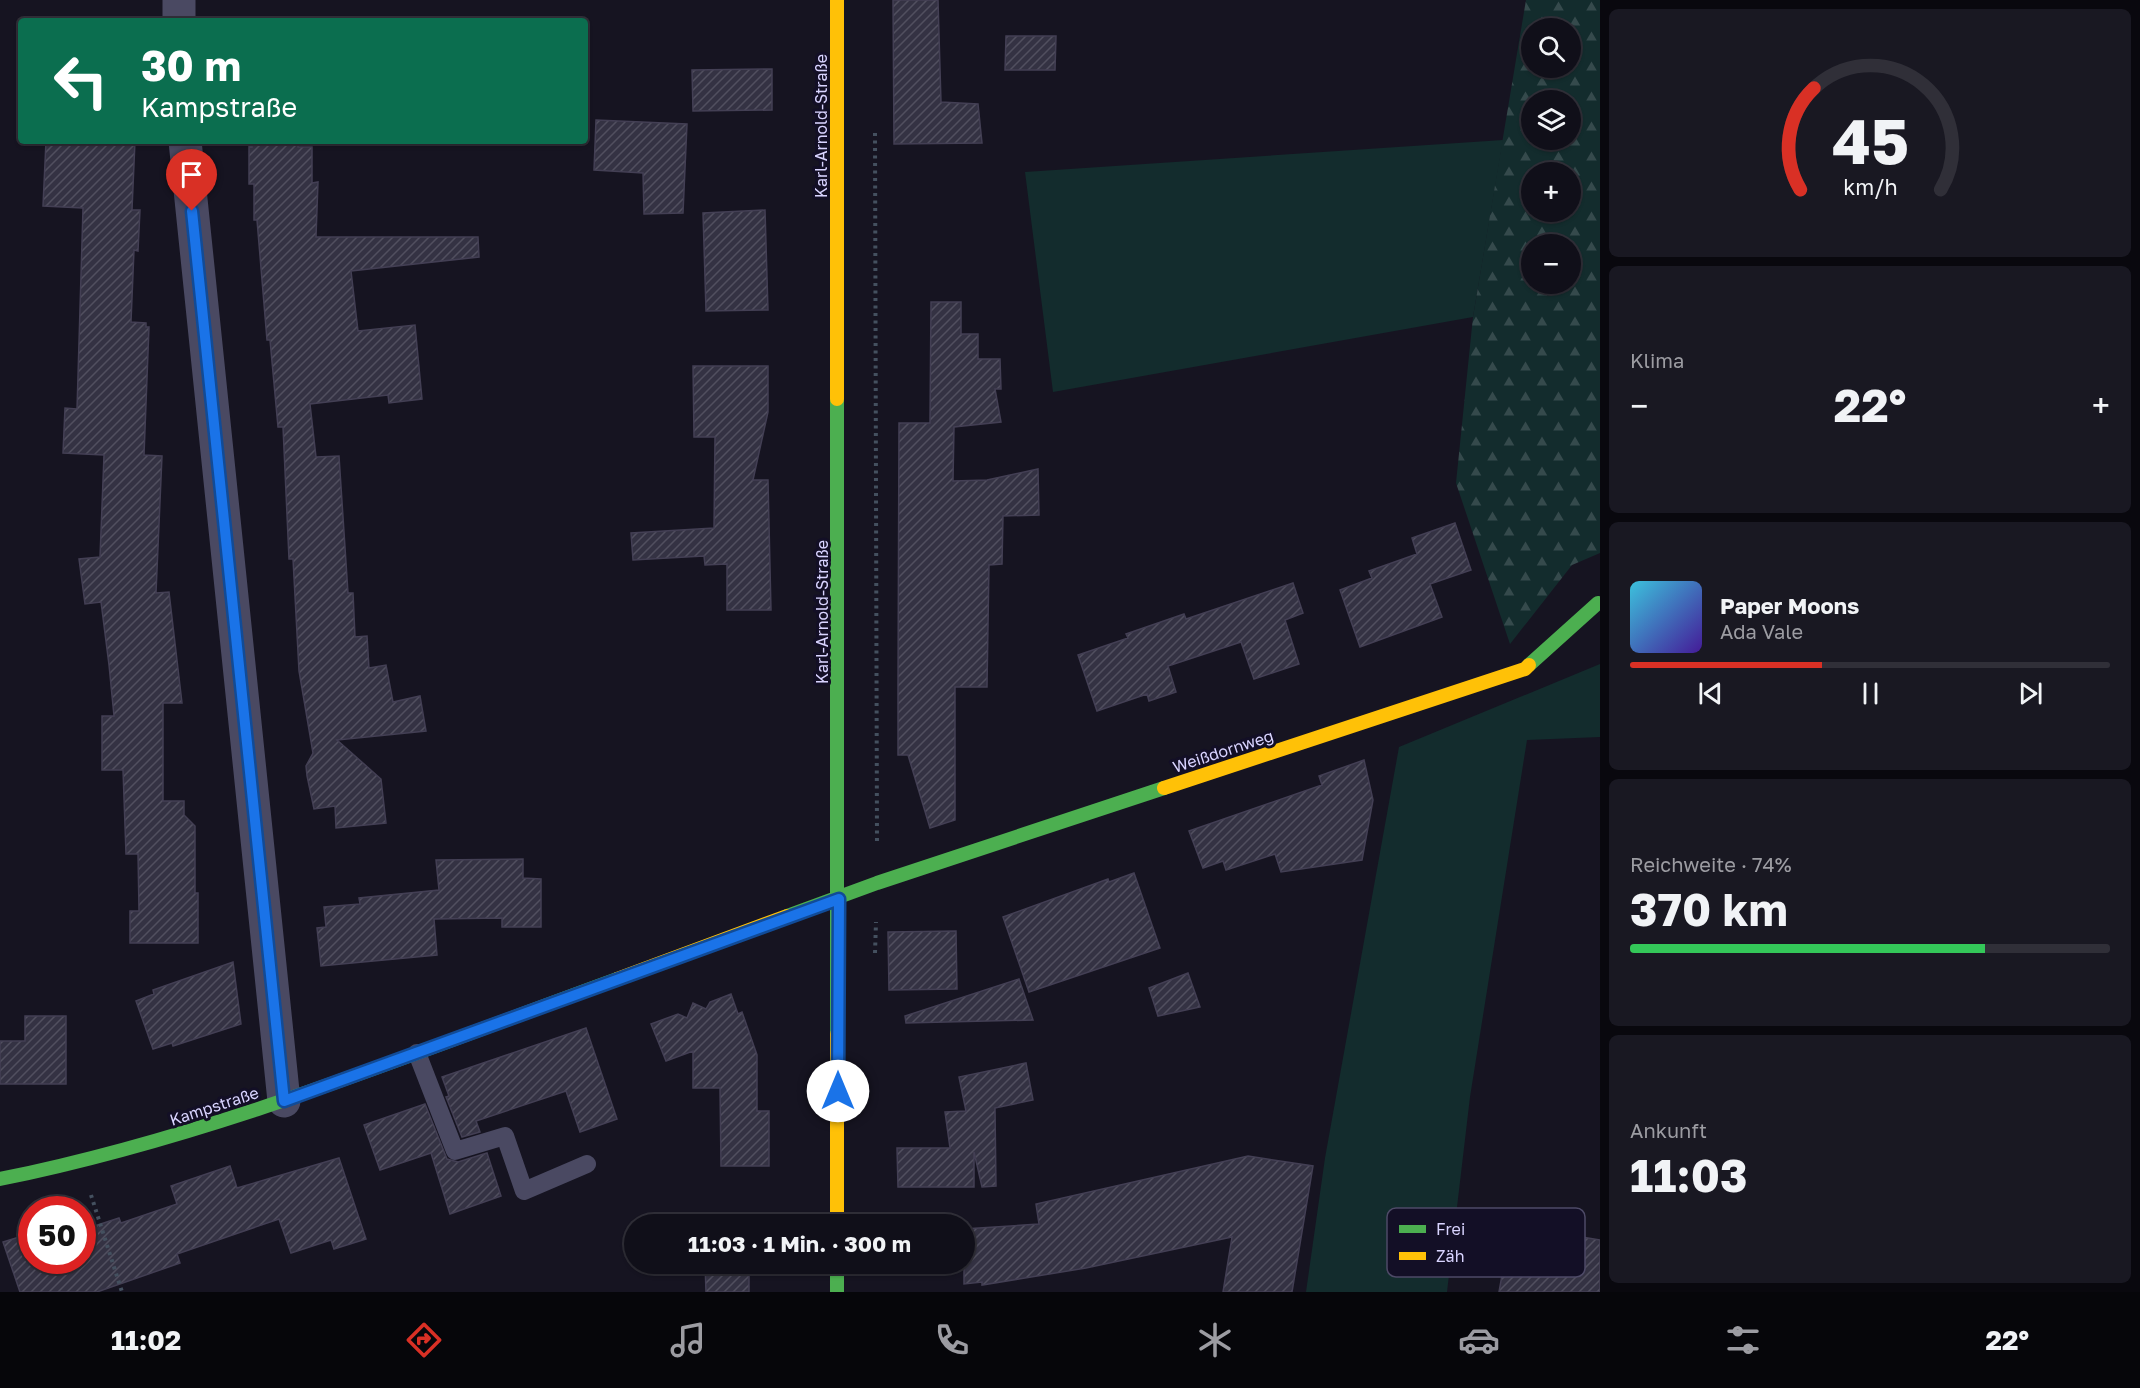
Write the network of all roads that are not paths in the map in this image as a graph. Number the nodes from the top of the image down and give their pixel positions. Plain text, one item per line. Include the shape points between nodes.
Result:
1 (179, 0) edge
2 (837, 0) edge
3 (179, 18) edge
4 (185, 144) edge
5 (1598, 603) dead end
6 (839, 899) junction
7 (417, 1053) junction
8 (284, 1101) junction
9 (587, 1164) dead end
10 (0, 1179) edge
11 (837, 1214) edge
12 (837, 1274) edge
13 (837, 1292) edge

1 - 3 street
2 - 6 street, Karl-Arnold-Straße
4 - 8 street
5 - 6 street, Weißdornweg via 1525,669 877,883
6 - 7 street, Kampstraße
6 - 11 street, Karl-Arnold-Straße
7 - 8 street, Kampstraße
7 - 9 lane via 454,1151 505,1136 524,1191
8 - 10 street, Kampstraße via 177,1136
12 - 13 street

